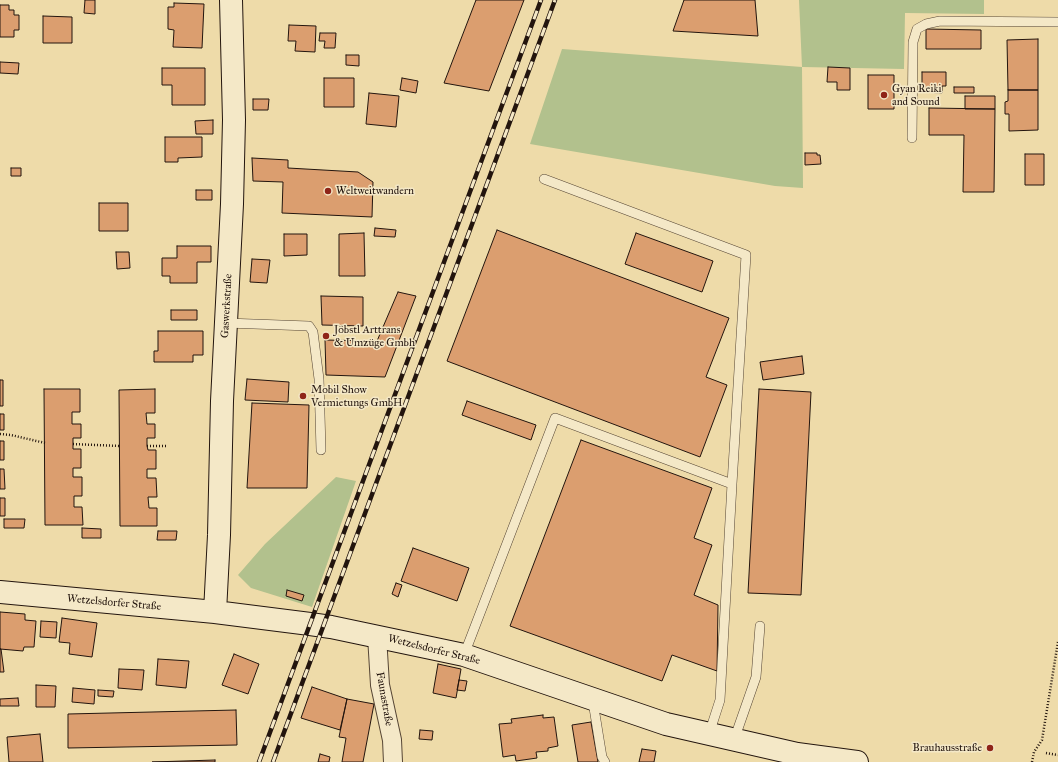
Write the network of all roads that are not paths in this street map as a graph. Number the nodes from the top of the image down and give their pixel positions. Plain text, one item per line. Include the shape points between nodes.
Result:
1 (231, 0) edge
2 (1058, 22) edge
3 (912, 138) dead end
4 (544, 179) dead end
5 (226, 323) junction
6 (322, 450) dead end
7 (732, 484) junction
8 (0, 592) edge
9 (215, 612) junction
10 (760, 626) dead end
11 (377, 636) junction
12 (464, 655) junction
13 (596, 700) junction
14 (708, 734) junction
15 (734, 740) junction
16 (393, 762) edge
17 (605, 762) edge
18 (857, 762) edge

1 - 5 main road, Gaswerkstraße via 234,120
2 - 3 lane via 940,21 917,29 913,42
4 - 7 lane via 746,255
5 - 6 lane via 309,326 313,332 319,379
5 - 9 main road, Gaswerkstraße via 220,535
7 - 12 lane via 555,418
7 - 14 lane via 720,700
8 - 9 main road, Wetzelsdorfer Straße
9 - 11 main road, Wetzelsdorfer Straße via 310,624
10 - 15 lane via 756,677
11 - 12 main road, Wetzelsdorfer Straße
11 - 16 street, Faunastraße via 380,685 392,740
12 - 13 main road, Wetzelsdorfer Straße
13 - 14 main road, Wetzelsdorfer Straße via 666,724
13 - 17 lane via 594,708
14 - 15 main road, Wetzelsdorfer Straße
15 - 18 main road, Wetzelsdorfer Straße via 797,754

